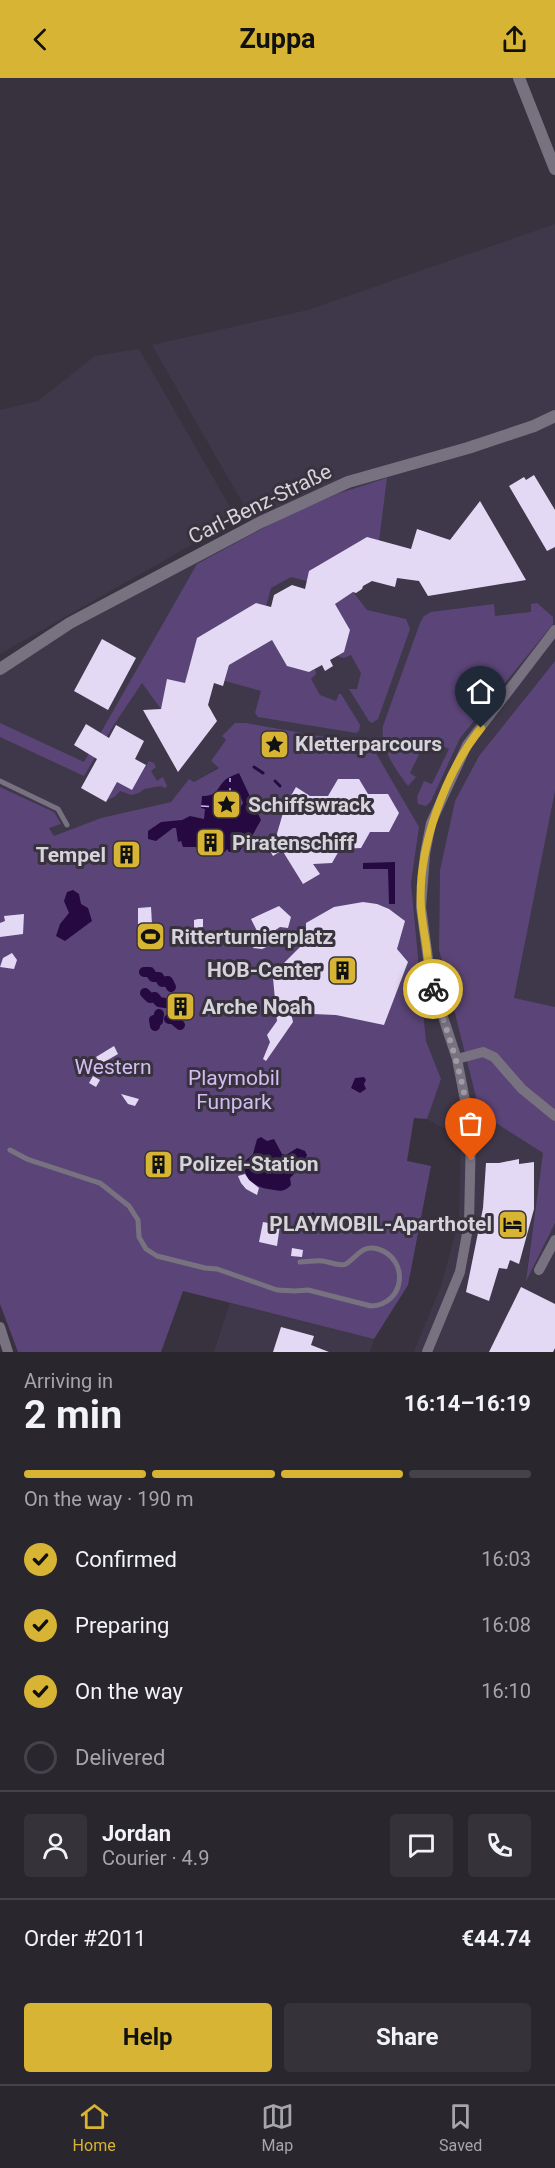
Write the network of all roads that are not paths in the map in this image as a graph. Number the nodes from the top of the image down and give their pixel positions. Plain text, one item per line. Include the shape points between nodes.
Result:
1 (519, 78) edge
2 (555, 169) edge
3 (555, 416) edge
4 (555, 630) edge
5 (0, 669) edge
6 (0, 782) edge
7 (67, 825) dead end
8 (457, 1059) junction
9 (555, 1116) edge
10 (10, 1150) dead end
11 (555, 1240) edge
12 (300, 1262) dead end
13 (539, 1270) dead end
14 (0, 1327) edge
15 (8, 1352) edge
16 (426, 1352) edge

1 - 2 street
3 - 5 street, Carl-Benz-Straße via 468,448 348,483 261,522 70,623
4 - 8 street via 467,745 431,823 421,907 431,981
6 - 7 lane via 58,809
8 - 9 street via 483,1052 494,1057 522,1089
8 - 16 street via 471,1131 469,1223 460,1272
10 - 12 lane via 100,1183 129,1206 138,1220 139,1236 146,1249 157,1256 217,1269 277,1290 308,1290 371,1306 389,1301 398,1283 394,1260 374,1248 360,1251 342,1265
11 - 13 street
14 - 15 street

